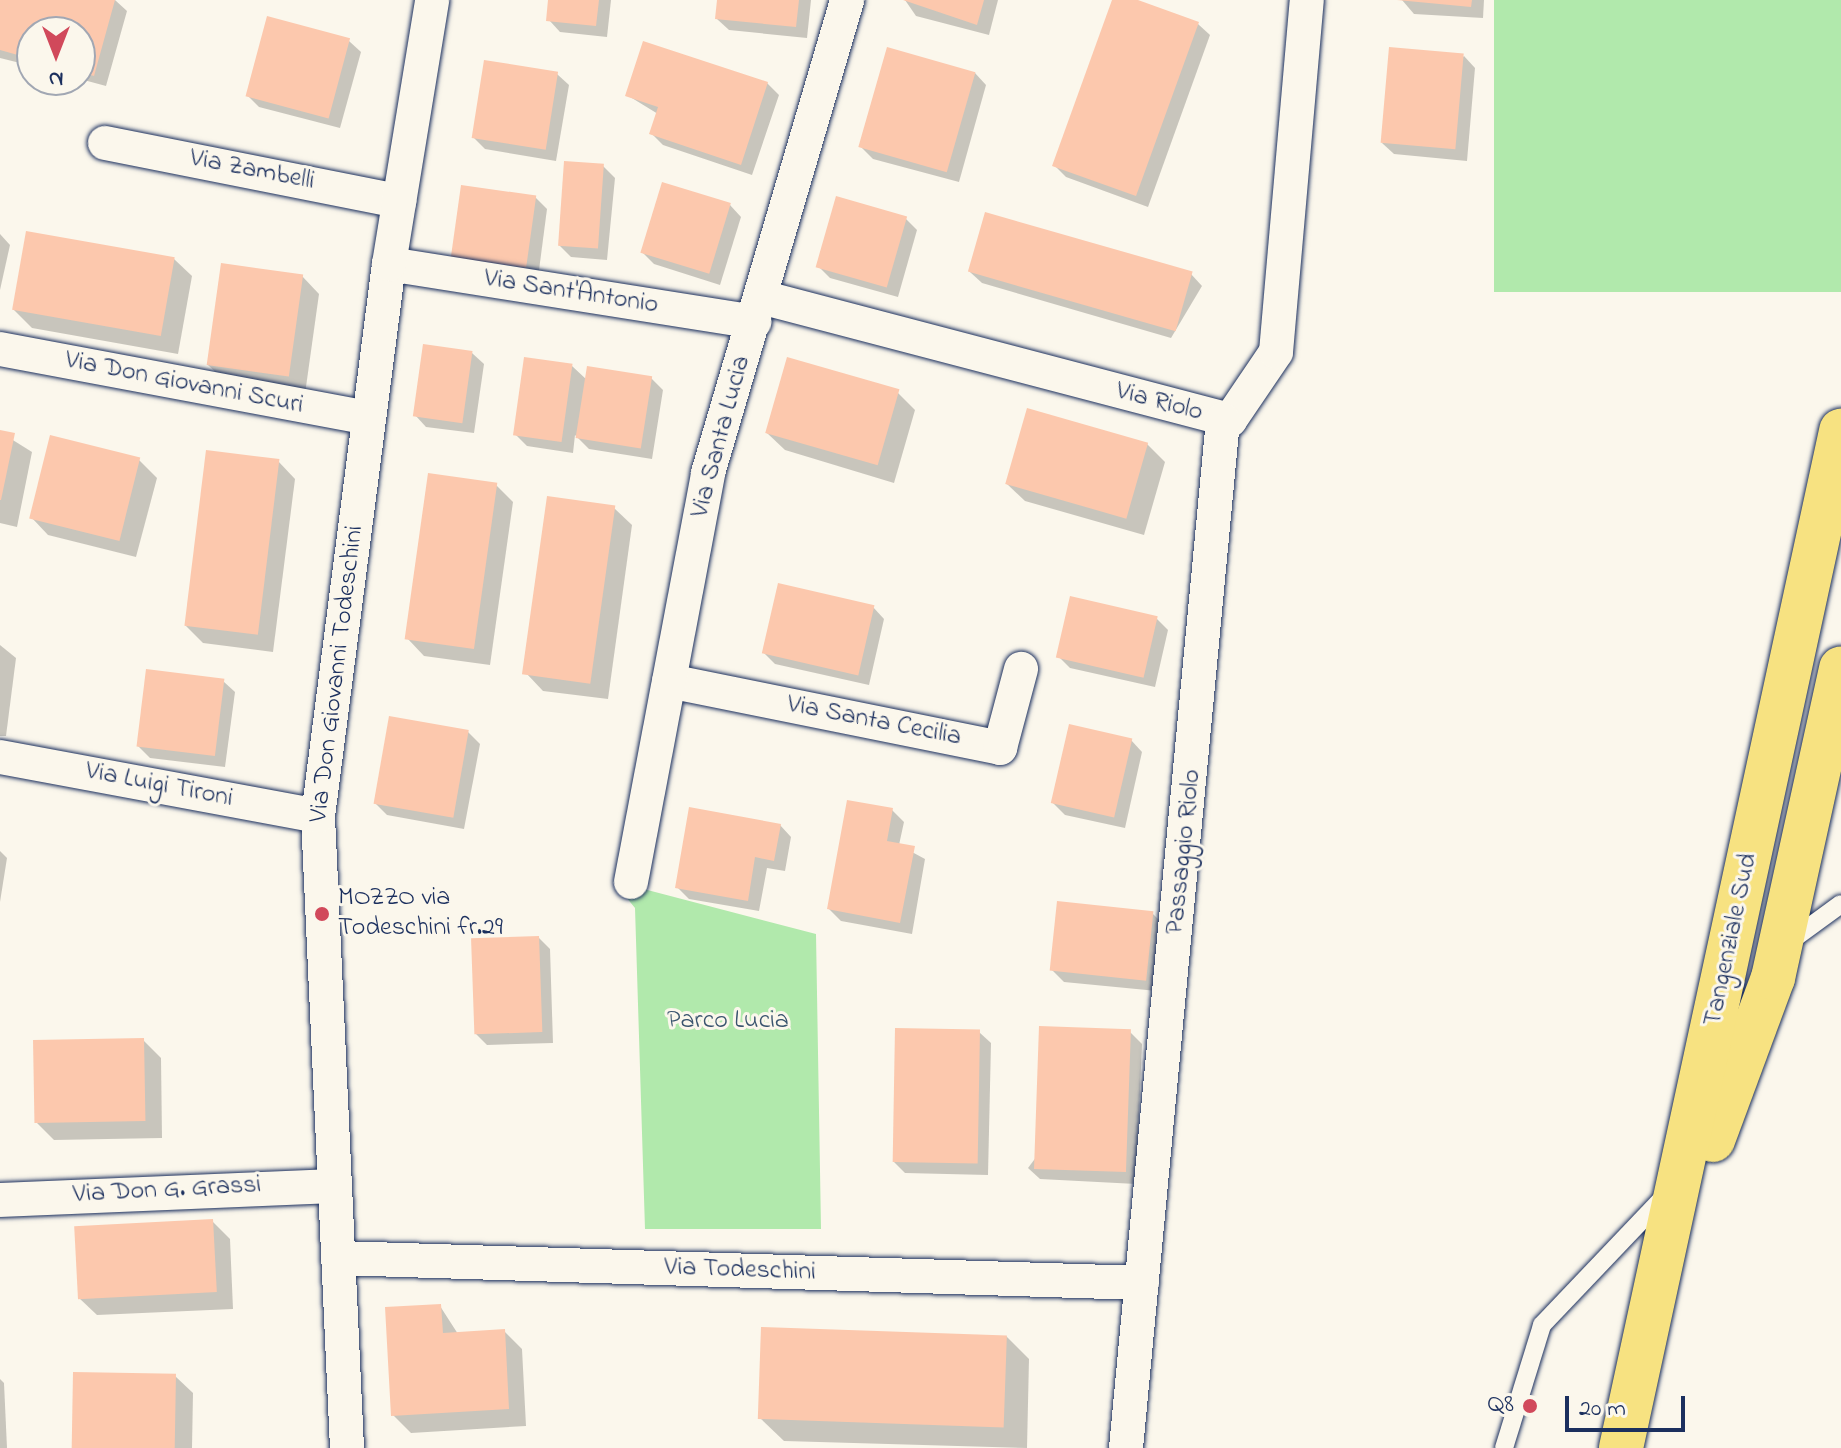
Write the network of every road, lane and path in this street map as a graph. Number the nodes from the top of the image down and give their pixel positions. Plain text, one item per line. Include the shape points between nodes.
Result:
1 (432, 0) edge
2 (847, 0) edge
3 (1307, 0) edge
4 (105, 143) dead end
5 (399, 201) junction
6 (389, 264) junction
7 (757, 309) junction
8 (0, 349) edge
9 (369, 418) junction
10 (1223, 420) junction
11 (1841, 431) edge
12 (1841, 668) edge
13 (1021, 669) dead end
14 (669, 681) junction
15 (0, 757) edge
16 (318, 816) junction
17 (631, 882) dead end
18 (1841, 904) edge
19 (1780, 948) junction
20 (1681, 1180) junction
21 (335, 1186) junction
22 (0, 1200) edge
23 (338, 1258) junction
24 (1142, 1283) junction
25 (1644, 1334) junction
26 (347, 1448) edge
27 (1126, 1448) edge
28 (1504, 1448) edge
29 (1621, 1448) edge

1 - 5 street, Via Don Giovanni Todeschini
2 - 7 street, Via Santa Lucia
3 - 10 street, Via Riolo via 1276,352
4 - 5 street, Via Zambelli
5 - 6 street, Via Don Giovanni Todeschini
6 - 7 street, Via Sant'Antonio
6 - 9 street, Via Don Giovanni Todeschini
7 - 10 street, Via Riolo
7 - 14 street, Via Santa Lucia via 708,473
8 - 9 street, Via Don Giovanni Scuri
9 - 16 street, Via Don Giovanni Todeschini
10 - 24 street, Passaggio Riolo
11 - 20 highway, Tangenziale Sud
12 - 19 highway
13 - 14 street, Via Santa Cecilia via 1000,748
14 - 17 street, Via Santa Lucia
15 - 16 street, Via Luigi Tironi
16 - 21 street, Via Don Giovanni Todeschini
18 - 19 lane
19 - 25 highway
20 - 25 highway, Tangenziale Sud
20 - 28 lane via 1542,1325
21 - 22 street, Via Don G. Grassi
21 - 23 street, Via Don Giovanni Todeschini
23 - 24 street, Via Todeschini
23 - 26 street, Via Don Giovanni Todeschini
24 - 27 street, Passaggio Riolo
25 - 29 highway, Tangenziale Sud

